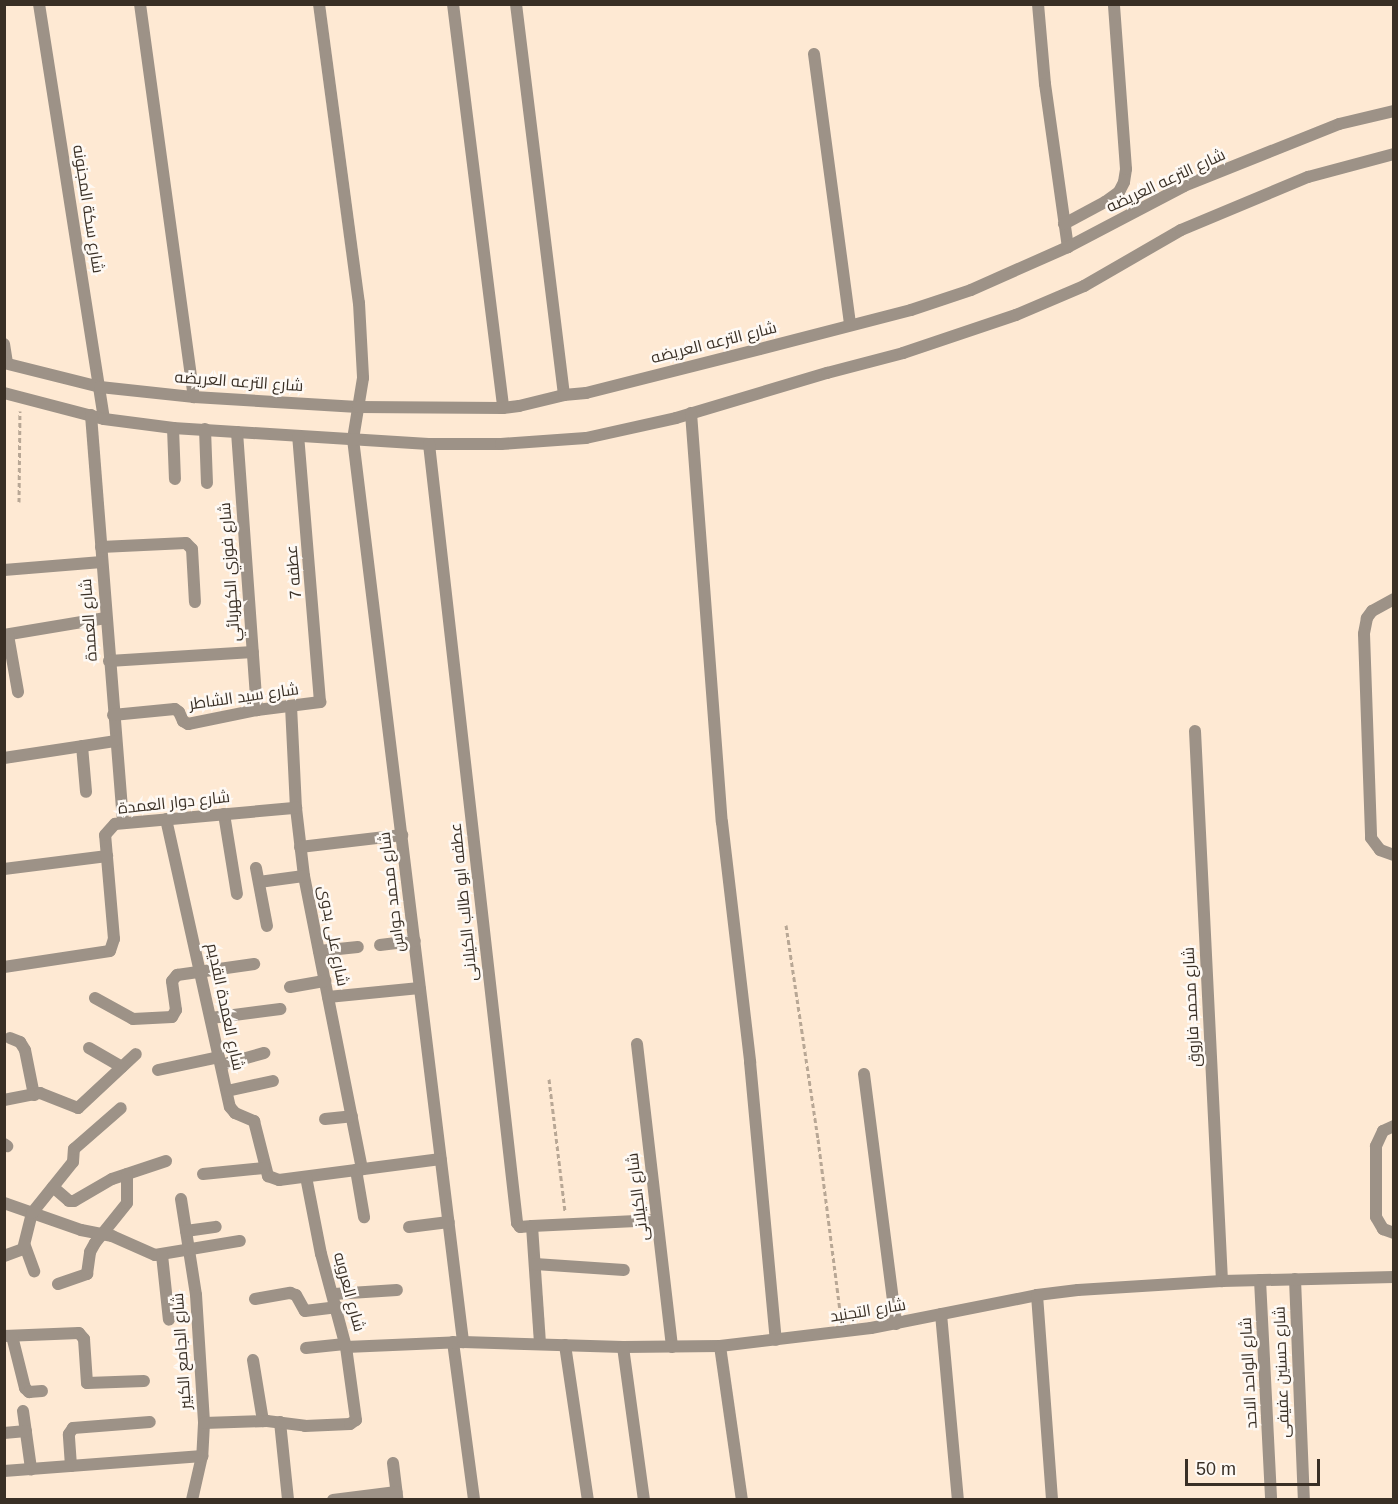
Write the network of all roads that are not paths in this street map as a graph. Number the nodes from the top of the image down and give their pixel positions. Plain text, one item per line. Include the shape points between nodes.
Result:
1 (39, 4) edge
2 (140, 4) edge
3 (319, 4) edge
4 (453, 4) edge
5 (516, 4) edge
6 (1038, 4) edge
7 (1114, 4) edge
8 (814, 54) dead end
9 (1394, 111) edge
10 (1394, 154) edge
11 (1064, 224) junction
12 (1068, 247) junction
13 (850, 324) junction
14 (4, 344) edge
15 (6, 363) edge
16 (100, 387) junction
17 (4, 393) edge
18 (564, 395) junction
19 (194, 396) junction
20 (358, 407) junction
21 (503, 408) junction
22 (691, 413) junction
23 (91, 415) junction
24 (104, 419) junction
25 (173, 428) junction
26 (205, 429) junction
27 (237, 432) junction
28 (298, 436) junction
29 (353, 439) junction
30 (429, 444) junction
31 (175, 479) dead end
32 (207, 483) dead end
33 (101, 547) junction
34 (102, 562) junction
35 (4, 570) edge
36 (1394, 599) edge
37 (195, 602) dead end
38 (106, 618) junction
39 (6, 635) edge
40 (252, 652) junction
41 (109, 661) junction
42 (18, 692) dead end
43 (316, 704) joint
44 (291, 706) junction
45 (257, 710) junction
46 (113, 715) junction
47 (1195, 731) dead end
48 (115, 741) junction
49 (82, 746) junction
50 (4, 758) edge
51 (86, 792) dead end
52 (296, 807) junction
53 (224, 814) junction
54 (166, 819) junction
55 (123, 823) junction
56 (402, 835) junction
57 (300, 847) junction
58 (1394, 855) edge
59 (107, 856) junction
60 (256, 868) dead end
61 (4, 869) edge
62 (304, 876) junction
63 (259, 882) junction
64 (237, 894) dead end
65 (267, 926) dead end
66 (414, 941) junction
67 (380, 945) dead end
68 (358, 947) dead end
69 (319, 951) junction
70 (254, 964) dead end
71 (4, 967) edge
72 (200, 972) junction
73 (325, 981) junction
74 (290, 987) dead end
75 (420, 988) junction
76 (95, 998) dead end
77 (328, 998) junction
78 (280, 1009) dead end
79 (211, 1018) junction
80 (10, 1038) dead end
81 (637, 1044) dead end
82 (89, 1048) dead end
83 (264, 1053) dead end
84 (136, 1054) dead end
85 (220, 1061) junction
86 (122, 1067) junction
87 (158, 1070) dead end
88 (864, 1074) dead end
89 (273, 1081) dead end
90 (227, 1090) junction
91 (34, 1095) junction
92 (4, 1100) edge
93 (121, 1108) dead end
94 (352, 1116) junction
95 (325, 1119) dead end
96 (1394, 1126) edge
97 (441, 1159) junction
98 (166, 1161) dead end
99 (264, 1168) junction
100 (359, 1170) junction
101 (127, 1174) junction
102 (203, 1174) dead end
103 (306, 1177) junction
104 (53, 1187) junction
105 (181, 1199) dead end
106 (4, 1203) edge
107 (32, 1213) junction
108 (364, 1217) dead end
109 (657, 1220) junction
110 (448, 1222) junction
111 (216, 1227) dead end
112 (409, 1227) dead end
113 (532, 1227) junction
114 (186, 1231) junction
115 (1394, 1233) edge
116 (102, 1234) junction
117 (240, 1241) dead end
118 (25, 1246) junction
119 (189, 1251) junction
120 (162, 1255) junction
121 (4, 1256) edge
122 (535, 1264) junction
123 (624, 1270) dead end
124 (34, 1271) dead end
125 (1394, 1277) edge
126 (1295, 1279) junction
127 (1260, 1280) junction
128 (1222, 1281) junction
129 (58, 1284) dead end
130 (397, 1290) dead end
131 (334, 1294) junction
132 (1037, 1294) junction
133 (255, 1299) dead end
134 (338, 1307) junction
135 (941, 1314) junction
136 (169, 1320) dead end
137 (896, 1324) junction
138 (8, 1336) edge
139 (776, 1340) junction
140 (458, 1342) junction
141 (540, 1343) junction
142 (346, 1345) junction
143 (565, 1345) junction
144 (720, 1346) junction
145 (623, 1347) junction
146 (672, 1347) junction
147 (306, 1348) dead end
148 (253, 1360) dead end
149 (144, 1381) dead end
150 (42, 1391) dead end
151 (23, 1411) dead end
152 (263, 1421) junction
153 (150, 1422) dead end
154 (280, 1422) junction
155 (204, 1423) junction
156 (26, 1431) junction
157 (4, 1433) edge
158 (202, 1456) junction
159 (393, 1463) dead end
160 (71, 1466) junction
161 (31, 1469) junction
162 (4, 1471) edge
163 (396, 1496) edge
164 (192, 1500) edge
165 (288, 1500) edge
166 (333, 1500) edge
167 (474, 1500) edge
168 (588, 1500) edge
169 (644, 1500) edge
170 (742, 1500) edge
171 (958, 1500) edge
172 (1052, 1500) edge
173 (1271, 1500) edge
174 (1304, 1500) edge

1 - 16 street, شارع سكة المجنونه
2 - 19 street
3 - 20 street, شارع محمد حواس via 359,303 363,378
4 - 21 street
5 - 18 street
6 - 11 street
7 - 11 street via 1124,182 1119,192 1105,202
8 - 13 street
9 - 12 street, شارع الترعه العريضه via 1339,124 1184,186
10 - 22 street via 1308,177 1181,230 1084,286 1016,315 903,353
11 - 12 street
12 - 13 street, شارع الترعه العريضه via 971,290 911,310
13 - 18 street, شارع الترعه العريضه via 586,393
14 - 15 street
15 - 16 street, شارع الترعه العريضه
16 - 19 street, شارع الترعه العريضه
16 - 24 street, شارع سكة المجنونه
17 - 23 street
18 - 21 street, شارع الترعه العريضه
19 - 20 street, شارع الترعه العريضه
20 - 21 street, شارع الترعه العريضه
20 - 29 street, شارع محمد حواس
22 - 30 street via 570,440
22 - 139 street via 722,822
23 - 24 street
23 - 33 street, شارع العمدة
24 - 25 street
25 - 26 street
25 - 31 street
26 - 27 street
26 - 32 street
27 - 28 street
27 - 40 street, شارع فوزي الكهربائي
28 - 29 street
28 - 43 street, عطفه 7 via 321,699
29 - 30 street
29 - 56 street, شارع محمد حواس
30 - 113 street, عطفه ابو طالب الكيلانى via 517,1223 520,1227
33 - 34 street, شارع العمدة
33 - 37 street via 186,543 192,549
34 - 35 street
34 - 38 street, شارع العمدة
36 - 58 street via 1372,611 1364,634 1371,838 1380,850
38 - 39 street
38 - 41 street, شارع العمدة
39 - 42 street
40 - 41 street
40 - 45 street, شارع فوزي الكهربائي
41 - 46 street, شارع العمدة
43 - 44 street, شارع سيد الشاطر
44 - 45 street, شارع سيد الشاطر
44 - 52 street, شارع على بدوى
45 - 46 street, شارع سيد الشاطر via 188,723 175,709
46 - 48 street, شارع العمدة
47 - 128 street, شارع محمد فاروق
48 - 49 street
48 - 55 street, شارع العمدة
49 - 50 street
49 - 51 street
52 - 53 street, شارع دوار العمدة
52 - 57 street, شارع على بدوى
53 - 54 street, شارع دوار العمدة
53 - 64 street
54 - 55 street, شارع دوار العمدة
54 - 72 street, شارع العمدة القديم
55 - 59 street, شارع دوار العمدة via 111,827 105,835
56 - 57 street
56 - 66 street, شارع محمد حواس
57 - 62 street, شارع على بدوى
59 - 61 street
59 - 71 street, شارع دوار العمدة via 114,939 110,951
60 - 63 street
62 - 63 street
62 - 69 street, شارع على بدوى
63 - 65 street
66 - 67 street
66 - 75 street, شارع محمد حواس
68 - 69 street
69 - 73 street, شارع على بدوى
70 - 72 street
72 - 76 street via 180,974 173,979 176,1011 172,1017 133,1019
72 - 79 street, شارع العمدة القديم
73 - 74 street
73 - 77 street, شارع على بدوى
75 - 77 street
75 - 97 street, شارع محمد حواس
77 - 94 street, شارع على بدوى
78 - 79 street
79 - 85 street, شارع العمدة القديم
80 - 91 street via 26,1050
81 - 109 street, شارع الكيلانى
82 - 86 street
83 - 85 street
84 - 86 street
85 - 87 street
85 - 90 street, شارع العمدة القديم
86 - 91 street via 78,1108 44,1094
88 - 137 street
89 - 90 street
90 - 99 street, شارع العمدة القديم via 232,1110 256,1125
91 - 92 street
93 - 104 street via 74,1149 73,1162
94 - 95 street
94 - 100 street, شارع على بدوى
96 - 115 street via 1383,1131 1376,1146 1376,1217 1383,1229
97 - 100 street
97 - 110 street, شارع محمد حواس
98 - 101 street
99 - 102 street
99 - 103 street via 268,1176 279,1180
100 - 103 street
100 - 108 street, شارع على بدوى
101 - 104 street via 72,1202
101 - 116 street via 127,1203
103 - 131 street, شارع العروبه via 321,1254
104 - 107 street
105 - 114 street, شارع الجامع الكبير
106 - 107 street
107 - 116 street
107 - 118 street
109 - 113 street
109 - 146 street, شارع الكيلانى
110 - 112 street
110 - 140 street, شارع محمد حواس
111 - 114 street
113 - 122 street
114 - 119 street, شارع الجامع الكبير
116 - 120 street
116 - 129 street via 90,1252 87,1274
117 - 119 street
118 - 121 street
118 - 124 street
119 - 120 street
119 - 155 street, شارع الجامع الكبير via 196,1295
120 - 136 street
122 - 123 street
122 - 141 street
125 - 126 street, شارع التجنيد
126 - 127 street, شارع التجنيد
126 - 174 street, شارع حسنين عفيفى
127 - 128 street, شارع التجنيد
127 - 173 street, شارع الواحد الاحد
128 - 132 street, شارع التجنيد
130 - 131 street
131 - 134 street, شارع العروبه
132 - 135 street, شارع التجنيد
132 - 172 street
133 - 134 street via 290,1293 296,1295 305,1311
134 - 142 street, شارع العروبه
135 - 137 street, شارع التجنيد
135 - 171 street
137 - 139 street, شارع التجنيد
138 - 149 street via 79,1333 85,1342 87,1383
138 - 150 street via 25,1388 29,1392
139 - 144 street, شارع التجنيد
140 - 141 street, شارع التجنيد
140 - 142 street, شارع التجنيد
140 - 167 street, شارع محمد حواس
141 - 143 street, شارع التجنيد
142 - 147 street, شارع التجنيد
142 - 154 street, شارع العروبه via 356,1420 350,1424 305,1426
143 - 145 street, شارع التجنيد
143 - 168 street
144 - 146 street, شارع التجنيد
144 - 170 street
145 - 146 street, شارع التجنيد
145 - 169 street
148 - 152 street
151 - 156 street
152 - 154 street
152 - 155 street
153 - 160 street via 73,1428 69,1434
154 - 165 street
155 - 158 street, شارع الجامع الكبير
156 - 157 street
156 - 161 street
158 - 160 street
158 - 164 street, شارع الجامع الكبير
159 - 163 street
160 - 161 street
161 - 162 street
163 - 166 street

